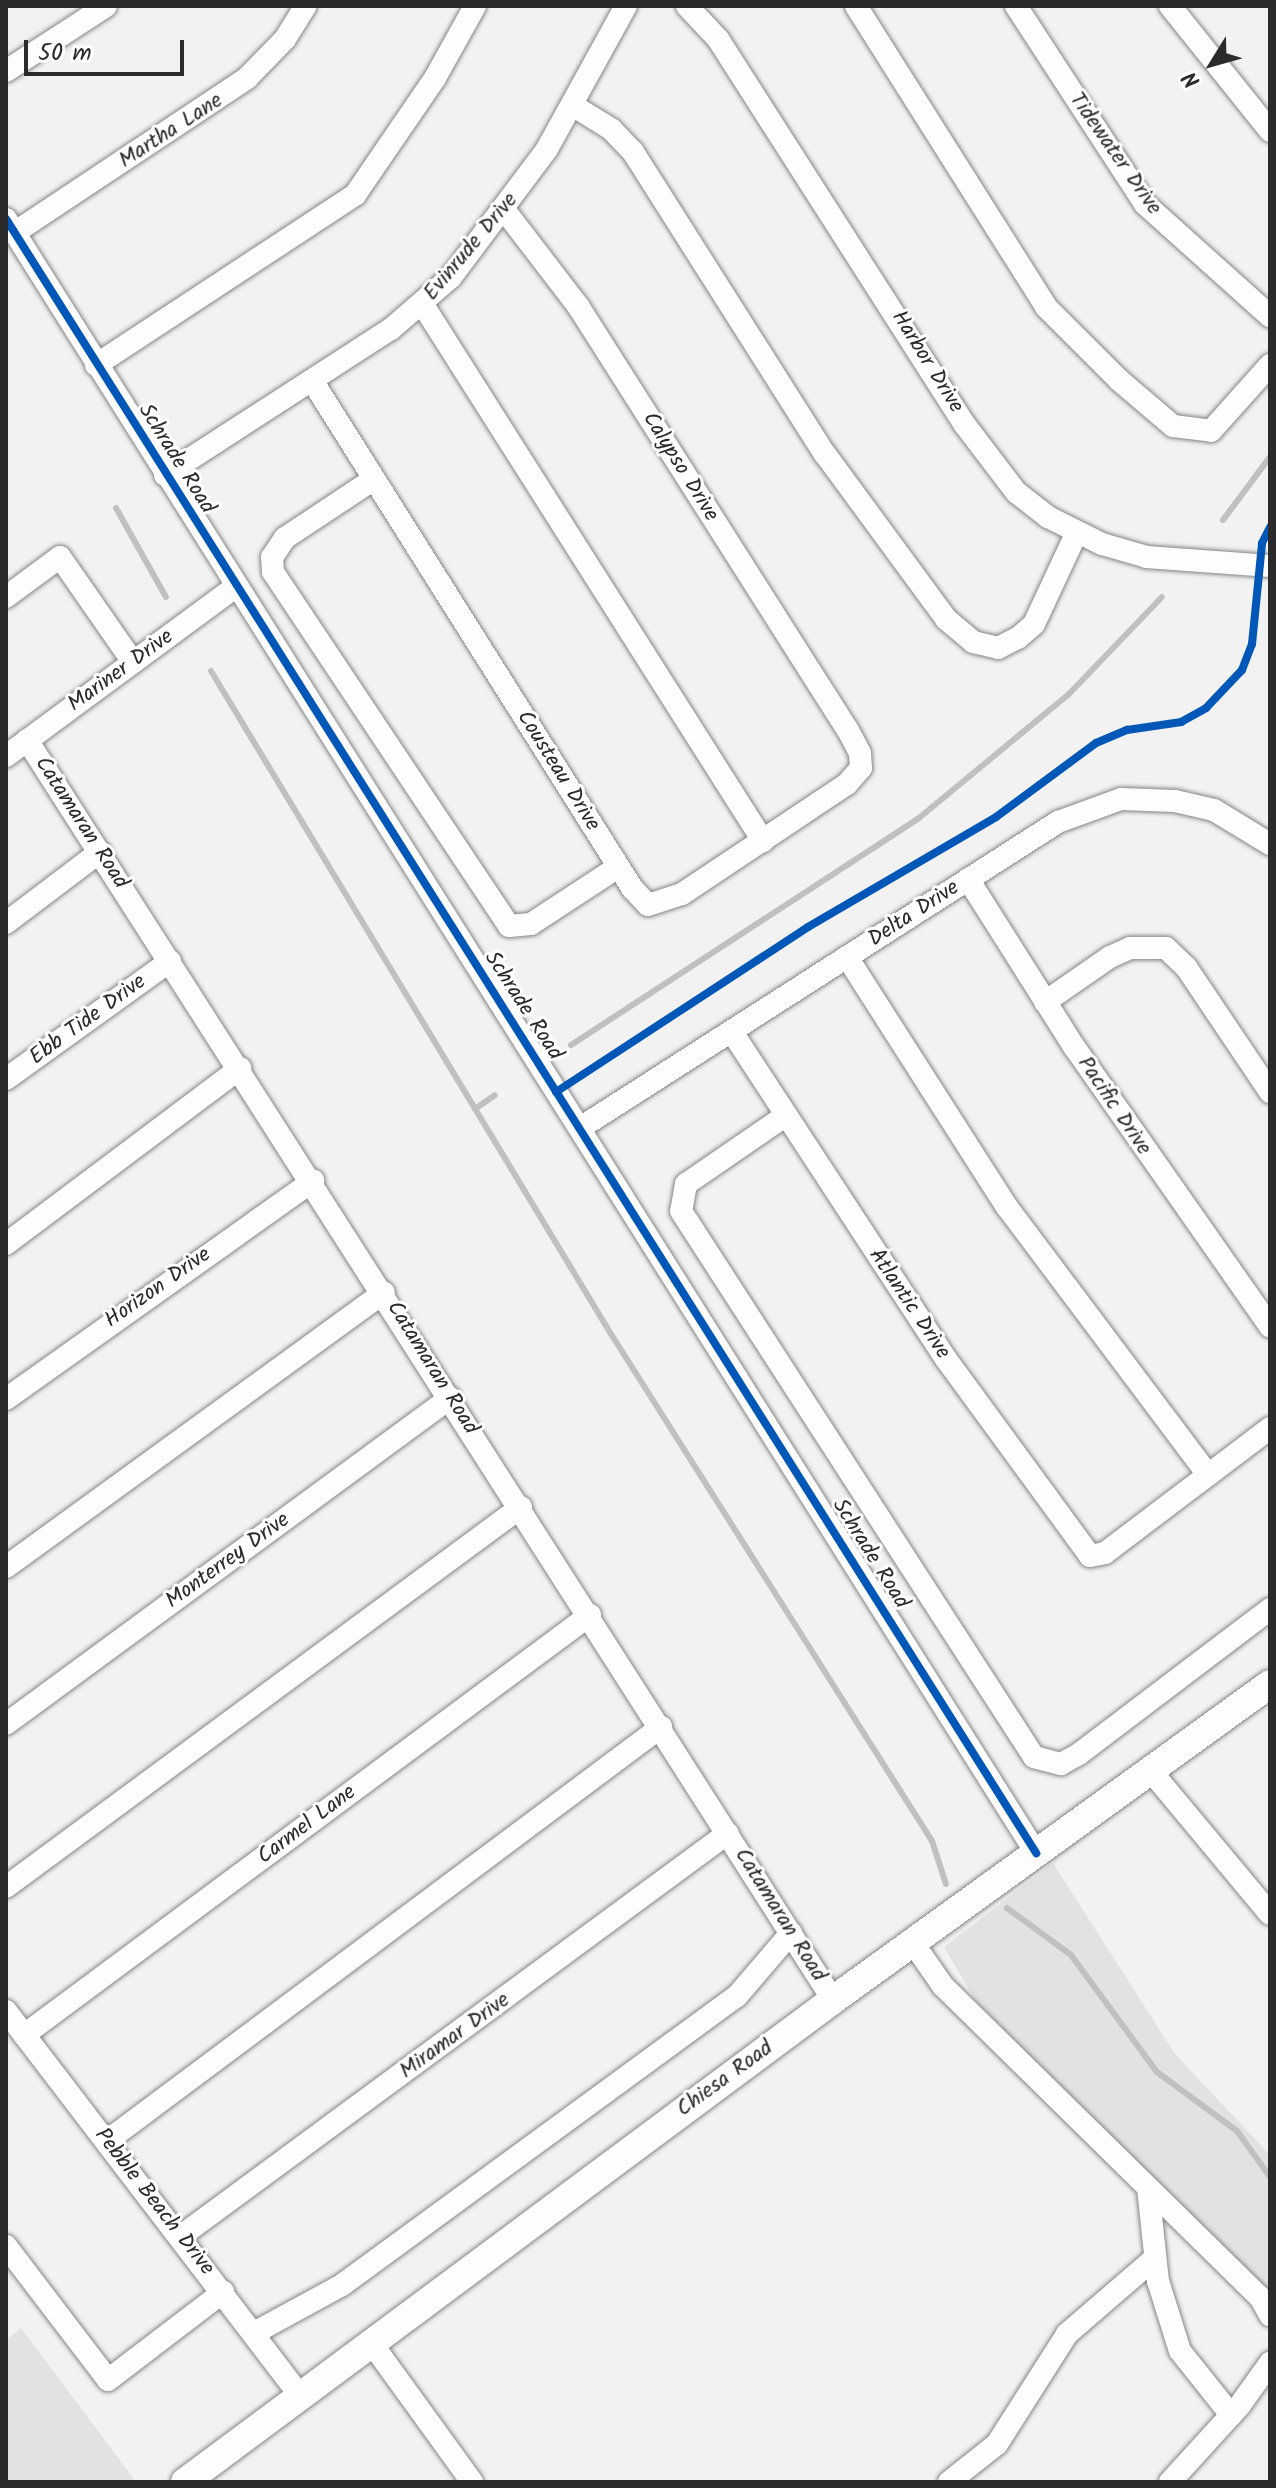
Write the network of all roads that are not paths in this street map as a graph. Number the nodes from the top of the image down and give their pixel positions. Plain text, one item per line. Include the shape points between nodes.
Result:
1 (106, 6) edge
2 (306, 6) edge
3 (475, 6) edge
4 (626, 6) edge
5 (687, 6) edge
6 (856, 6) edge
7 (1016, 6) edge
8 (1170, 6) edge
9 (6, 71) edge
10 (572, 105) junction
11 (1270, 131) edge
12 (505, 211) junction
13 (11, 235) edge
14 (423, 305) junction
15 (1270, 316) edge
16 (96, 365) junction
17 (1270, 365) edge
18 (313, 382) junction
19 (165, 475) junction
20 (374, 479) junction
21 (1076, 534) junction
22 (1270, 566) edge
23 (235, 587) junction
24 (6, 597) edge
25 (133, 662) junction
26 (847, 729) joint
27 (27, 740) junction
28 (6, 756) edge
29 (763, 841) junction
30 (1270, 844) edge
31 (100, 852) junction
32 (618, 867) junction
33 (968, 879) junction
34 (6, 923) edge
35 (847, 957) junction
36 (170, 961) junction
37 (1045, 1002) junction
38 (732, 1032) junction
39 (240, 1068) junction
40 (6, 1079) edge
41 (1270, 1092) edge
42 (785, 1116) junction
43 (580, 1128) junction
44 (313, 1181) junction
45 (6, 1244) edge
46 (384, 1292) junction
47 (1270, 1327) edge
48 (450, 1398) junction
49 (6, 1399) edge
50 (1270, 1428) edge
51 (1208, 1475) junction
52 (521, 1507) junction
53 (6, 1567) edge
54 (1270, 1609) edge
55 (590, 1615) junction
56 (1270, 1684) edge
57 (6, 1724) edge
58 (661, 1727) junction
59 (1150, 1770) junction
60 (728, 1833) junction
61 (1036, 1853) junction
62 (6, 1887) edge
63 (1270, 1914) edge
64 (791, 1933) junction
65 (913, 1943) junction
66 (833, 2000) junction
67 (6, 2011) edge
68 (24, 2035) junction
69 (107, 2141) junction
70 (1148, 2188) junction
71 (181, 2236) junction
72 (6, 2246) edge
73 (1155, 2258) junction
74 (223, 2292) junction
75 (1270, 2315) edge
76 (254, 2333) junction
77 (370, 2341) junction
78 (1270, 2363) edge
79 (300, 2395) junction
80 (1231, 2415) junction
81 (185, 2482) edge
82 (472, 2482) edge
83 (949, 2482) edge
84 (1170, 2482) edge

1 - 9 street
2 - 13 street, Martha Lane via 285,39 247,78
3 - 16 street via 435,78 355,195
4 - 10 street, Evinrude Drive
5 - 21 street, Harbor Drive via 718,39 990,461 1016,492
6 - 17 street via 1046,307 1119,380 1173,426 1211,431
7 - 15 street, Tidewater Drive via 1145,204
8 - 11 street
10 - 12 street, Evinrude Drive
10 - 21 street via 611,129 633,152 825,454 946,619 973,642 998,648 1034,624
12 - 14 street, Evinrude Drive
12 - 26 street, Calypso Drive via 578,306
13 - 16 street, Schrade Road
14 - 18 street, Evinrude Drive
14 - 29 street
16 - 19 street, Schrade Road
18 - 19 street, Evinrude Drive
18 - 20 street, Cousteau Drive
19 - 23 street, Schrade Road
20 - 32 street, Cousteau Drive
20 - 32 street via 285,538 272,557 273,572 509,926 531,924
21 - 22 street, Harbor Drive via 1147,557
23 - 25 street, Mariner Drive
23 - 43 street, Schrade Road
24 - 25 street via 60,557
25 - 27 street, Mariner Drive
26 - 29 street, Cousteau Drive via 860,753 861,768 847,784
27 - 28 street, Mariner Drive
27 - 31 street, Catamaran Road
29 - 32 street, Cousteau Drive via 661,904 648,905
30 - 33 street, Delta Drive via 1214,810 1175,801 1121,799 1058,822
31 - 34 street
31 - 36 street, Catamaran Road
33 - 35 street, Delta Drive
33 - 37 street, Pacific Drive
35 - 38 street, Delta Drive
35 - 51 street via 1007,1207
36 - 39 street, Catamaran Road
36 - 40 street, Ebb Tide Drive
37 - 41 street via 1130,948 1166,948 1186,967
37 - 47 street, Pacific Drive via 1203,1239
38 - 42 street, Atlantic Drive
38 - 43 street, Delta Drive
39 - 44 street, Catamaran Road
39 - 45 street
42 - 51 street, Atlantic Drive via 946,1359 1090,1556 1105,1553
42 - 54 street via 686,1184 681,1211 1034,1757 1061,1764 1079,1754
43 - 61 street, Schrade Road
44 - 46 street, Catamaran Road
44 - 49 street, Horizon Drive
46 - 48 street, Catamaran Road
46 - 53 street
48 - 52 street, Catamaran Road
48 - 57 street, Monterrey Drive
50 - 51 street
52 - 55 street, Catamaran Road
52 - 62 street
55 - 58 street, Catamaran Road
55 - 68 street, Carmel Lane
56 - 59 main road, Chiesa Road
58 - 60 street, Catamaran Road
58 - 69 street
59 - 61 main road, Chiesa Road
59 - 63 street
60 - 64 street, Catamaran Road
60 - 71 street, Miramar Drive
61 - 65 main road, Chiesa Road
64 - 66 street, Catamaran Road
64 - 76 street via 737,1996 342,2285
65 - 66 main road, Chiesa Road
65 - 70 street via 943,1986
66 - 77 main road, Chiesa Road
67 - 68 street, Pebble Beach Drive
68 - 69 street, Pebble Beach Drive
69 - 71 street, Pebble Beach Drive
70 - 73 street
70 - 75 street via 1260,2297
71 - 74 street, Pebble Beach Drive
72 - 74 street via 108,2380
73 - 80 street via 1180,2351
73 - 83 street via 1067,2334 997,2444
74 - 76 street, Pebble Beach Drive
76 - 79 street, Pebble Beach Drive
77 - 79 main road, Chiesa Road
77 - 82 street
78 - 80 street
79 - 81 main road, Chiesa Road
80 - 84 street

